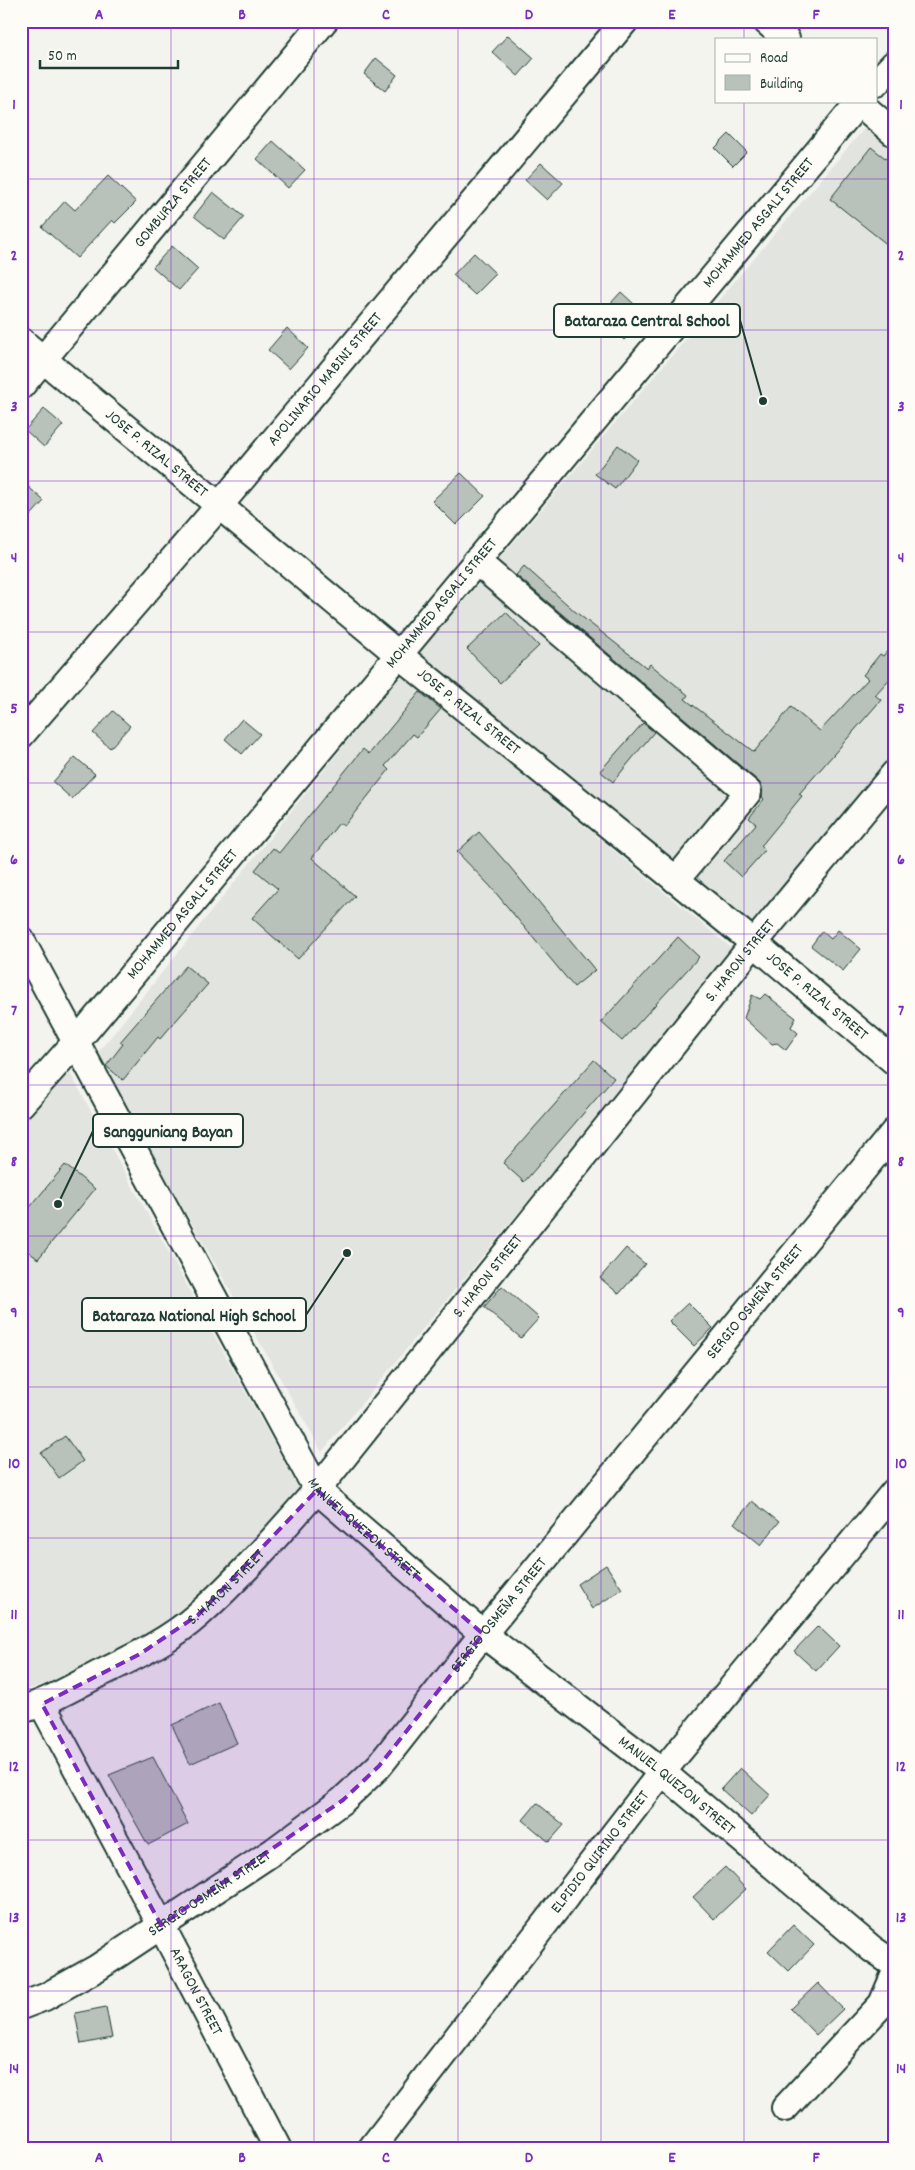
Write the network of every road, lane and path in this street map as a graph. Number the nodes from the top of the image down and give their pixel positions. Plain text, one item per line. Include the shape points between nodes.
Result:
1 (324, 21) edge
2 (624, 21) edge
3 (766, 21) edge
4 (785, 38) edge
5 (894, 64) edge
6 (878, 81) edge
7 (858, 102) edge
8 (894, 133) edge
9 (21, 341) edge
10 (44, 358) junction
11 (21, 386) edge
12 (219, 506) junction
13 (476, 561) junction
14 (398, 655) junction
15 (21, 735) edge
16 (894, 774) edge
17 (676, 880) junction
18 (21, 940) edge
19 (754, 943) junction
20 (77, 1041) junction
21 (894, 1061) edge
22 (21, 1104) edge
23 (894, 1132) edge
24 (316, 1490) junction
25 (894, 1492) edge
26 (483, 1634) junction
27 (32, 1707) edge
28 (662, 1772) junction
29 (161, 1926) junction
30 (894, 1964) edge
31 (894, 1976) edge
32 (21, 2006) edge
33 (785, 2108) dead end
34 (278, 2149) edge
35 (371, 2149) edge

1 - 10 street, GOMBURZA STREET
2 - 12 street, APOLINARIO MABINI STREET
3 - 4 street
5 - 6 street
7 - 8 street
7 - 13 street, MOHAMMED ASGALI STREET
9 - 10 street, JOSE P. RIZAL STREET
10 - 11 street, GOMBURZA STREET
10 - 12 street, JOSE P. RIZAL STREET
12 - 14 street, JOSE P. RIZAL STREET
12 - 15 street, APOLINARIO MABINI STREET
13 - 14 street, MOHAMMED ASGALI STREET
13 - 17 street via 748,792
14 - 17 street, JOSE P. RIZAL STREET
14 - 20 street, MOHAMMED ASGALI STREET
16 - 19 street, S. HARON STREET
17 - 19 street, JOSE P. RIZAL STREET
18 - 20 street, MANUEL QUEZON STREET
19 - 21 street, JOSE P. RIZAL STREET
19 - 24 street, S. HARON STREET
20 - 22 street, MOHAMMED ASGALI STREET
20 - 24 street, MANUEL QUEZON STREET
23 - 26 street, SERGIO OSMEÑA STREET
24 - 26 street, MANUEL QUEZON STREET
24 - 27 street, S. HARON STREET via 266,1547 198,1615 140,1654
25 - 28 street, ELPIDIO QUIRINO STREET
26 - 28 street, MANUEL QUEZON STREET
26 - 29 street, SERGIO OSMEÑA STREET via 379,1766 343,1800 274,1851
27 - 29 street, ARAGON STREET
28 - 30 street, MANUEL QUEZON STREET
28 - 35 street, ELPIDIO QUIRINO STREET
29 - 32 street, SERGIO OSMEÑA STREET via 88,1972
29 - 34 street, ARAGON STREET
31 - 33 street via 882,2004

